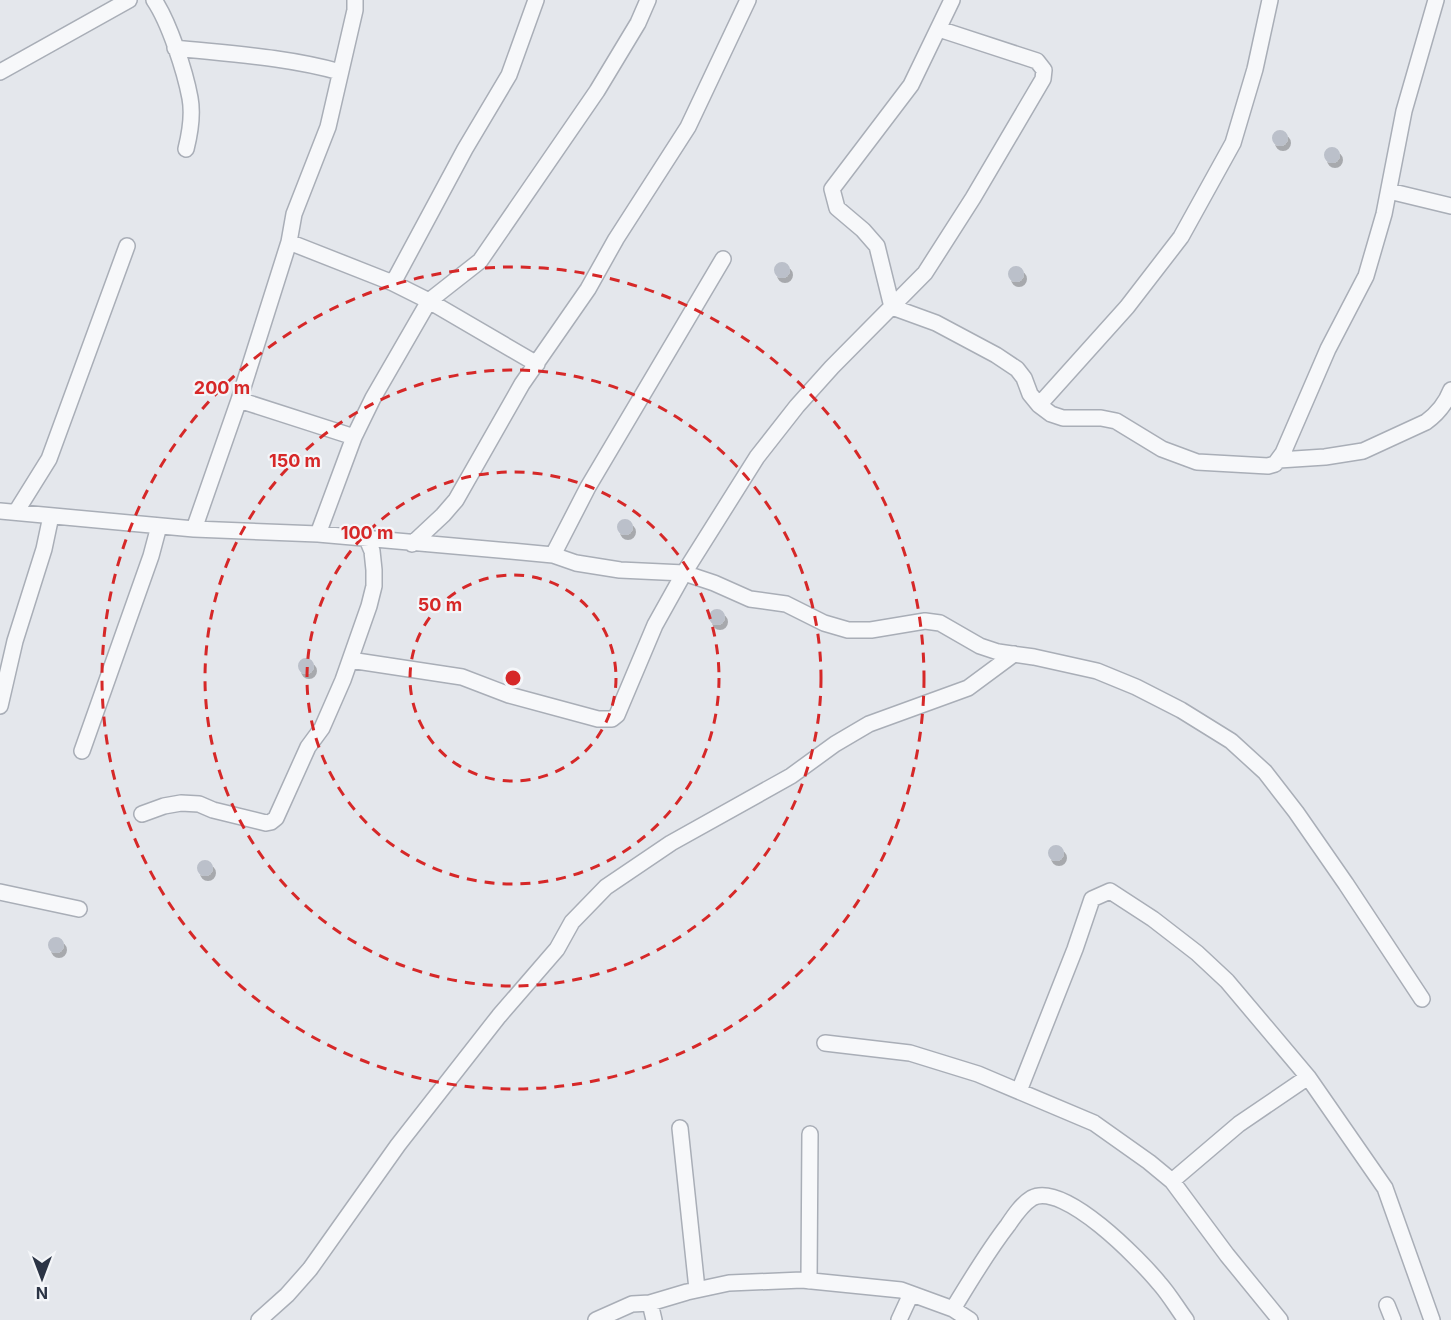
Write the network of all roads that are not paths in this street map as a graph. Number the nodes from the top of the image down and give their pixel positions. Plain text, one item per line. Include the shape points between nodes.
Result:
1 (129, 0) edge
2 (154, 0) edge
3 (355, 0) edge
4 (536, 0) edge
5 (648, 0) edge
6 (748, 0) edge
7 (952, 0) edge
8 (1270, 0) edge
9 (1436, 0) edge
10 (939, 29) junction
11 (175, 48) junction
12 (0, 72) edge
13 (340, 72) junction
14 (186, 149) dead end
15 (1389, 191) junction
16 (1451, 206) edge
17 (289, 242) junction
18 (127, 246) dead end
19 (723, 259) dead end
20 (393, 283) junction
21 (429, 301) junction
22 (892, 307) junction
23 (537, 364) junction
24 (1451, 390) edge
25 (239, 400) junction
26 (1039, 405) junction
27 (354, 437) junction
28 (1279, 460) junction
29 (0, 511) edge
30 (16, 512) junction
31 (51, 516) junction
32 (159, 525) junction
33 (194, 529) junction
34 (318, 534) junction
35 (367, 539) junction
36 (412, 543) junction
37 (553, 555) junction
38 (684, 573) junction
39 (1014, 654) junction
40 (5, 659) edge
41 (350, 660) junction
42 (0, 706) edge
43 (82, 751) dead end
44 (142, 813) dead end
45 (0, 892) edge
46 (79, 909) dead end
47 (1422, 999) dead end
48 (825, 1043) dead end
49 (1308, 1077) junction
50 (1019, 1091) junction
51 (680, 1128) dead end
52 (810, 1134) dead end
53 (1172, 1181) junction
54 (809, 1281) junction
55 (697, 1289) junction
56 (911, 1294) junction
57 (650, 1303) junction
58 (1387, 1305) dead end
59 (953, 1309) junction
60 (259, 1320) edge
61 (596, 1320) edge
62 (654, 1320) edge
63 (899, 1320) edge
64 (969, 1320) edge
65 (1186, 1320) edge
66 (1280, 1320) edge
67 (1393, 1320) edge
68 (1432, 1320) edge

1 - 12 street
2 - 11 street
3 - 13 street
4 - 20 street via 509,75
5 - 21 street via 597,91 480,261
6 - 23 street via 688,127
7 - 10 street
8 - 26 street via 1233,143 1181,237 1127,307
9 - 15 street via 1404,111
10 - 22 street via 910,85 832,189 837,208 877,246
10 - 22 street via 1037,61 1044,74 925,273
11 - 13 street via 275,58
11 - 14 street via 190,99
13 - 17 street via 328,127 294,214
15 - 16 street
15 - 28 street via 1366,276 1328,349
17 - 20 street
17 - 25 street
18 - 30 street via 50,459
19 - 37 street via 588,486
20 - 21 street
21 - 23 street
21 - 27 street
22 - 26 street via 936,323 1017,369
22 - 38 street via 832,367 757,457
23 - 36 street via 456,500
24 - 28 street via 1426,422 1363,451
25 - 27 street
25 - 33 street
26 - 28 street via 1063,418 1116,421 1162,449 1197,462 1268,466
27 - 34 street
29 - 30 street
30 - 31 street
31 - 32 street
31 - 40 street via 44,549
32 - 33 street
32 - 43 street
33 - 34 street
34 - 35 street
35 - 36 street
35 - 41 street via 372,551 374,586
36 - 37 street
37 - 38 street via 620,570
38 - 39 street via 750,599 786,604 848,630 925,621 940,623 980,646
38 - 41 street via 655,625 622,706 612,719 598,719 529,700 462,677
39 - 47 street via 1097,670 1145,691 1231,741 1265,772 1296,812
39 - 60 street via 968,688 869,724 791,776 671,843 606,887 582,909 557,948 398,1145 310,1269
40 - 42 street
41 - 44 street via 322,728 308,747 274,820 266,823 199,804 181,803
45 - 46 street
48 - 50 street via 910,1053
49 - 50 street via 1227,981 1153,919 1110,891 1092,899
49 - 53 street via 1239,1124
49 - 68 street via 1385,1188
50 - 53 street via 1094,1123
51 - 55 street
52 - 54 street
53 - 66 street
54 - 55 street via 729,1283
54 - 56 street
55 - 57 street
56 - 59 street
56 - 63 street
57 - 61 street via 632,1305
57 - 62 street
58 - 67 street
59 - 64 street
59 - 65 street via 1020,1209 1030,1199 1043,1196 1083,1213 1116,1237 1160,1284

